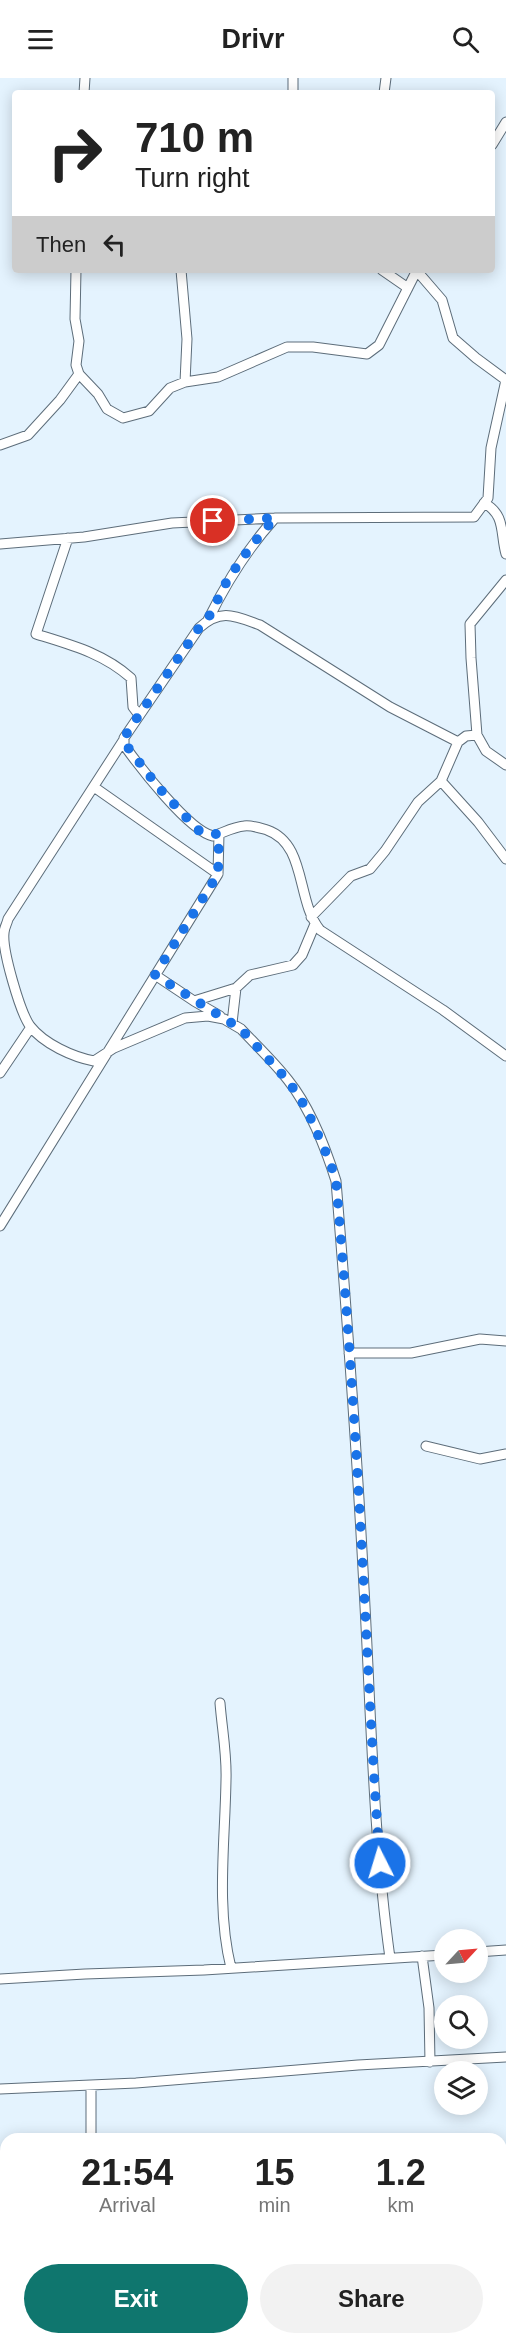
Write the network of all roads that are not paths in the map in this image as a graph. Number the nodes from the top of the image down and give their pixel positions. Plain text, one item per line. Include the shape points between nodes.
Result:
1 (506, 122) edge
2 (495, 139) edge
3 (75, 273) edge
4 (181, 273) edge
5 (386, 273) edge
6 (416, 273) edge
7 (420, 273) edge
8 (408, 288) junction
9 (79, 374) junction
10 (506, 380) edge
11 (185, 382) junction
12 (0, 445) edge
13 (484, 503) junction
14 (275, 518) junction
15 (68, 538) junction
16 (0, 544) edge
17 (506, 554) edge
18 (506, 580) edge
19 (208, 620) junction
20 (139, 715) junction
21 (477, 735) junction
22 (123, 741) junction
23 (458, 742) junction
24 (506, 765) edge
25 (441, 781) junction
26 (94, 787) junction
27 (219, 834) junction
28 (506, 859) edge
29 (218, 874) junction
30 (313, 920) junction
31 (155, 975) junction
32 (236, 988) junction
33 (194, 1001) junction
34 (228, 1021) junction
35 (31, 1026) junction
36 (105, 1056) junction
37 (506, 1056) edge
38 (1, 1074) edge
39 (0, 1226) edge
40 (506, 1341) edge
41 (349, 1353) junction
42 (426, 1446) dead end
43 (506, 1454) edge
44 (219, 1703) dead end
45 (506, 1950) edge
46 (488, 1951) edge
47 (434, 1955) edge
48 (422, 1956) junction
49 (390, 1958) junction
50 (231, 1968) junction
51 (0, 1979) edge
52 (506, 2057) edge
53 (430, 2062) junction
54 (91, 2085) junction
55 (0, 2089) edge
56 (91, 2133) edge

1 - 2 street
3 - 9 street
4 - 11 street via 187,339
5 - 8 street
6 - 8 street
7 - 10 street via 442,300 453,338
8 - 11 street via 379,345 367,354 287,347 218,377
9 - 11 street via 107,409 123,418 149,411 170,388
9 - 12 street via 28,435
10 - 13 street via 491,448 488,498
13 - 14 street via 474,516
13 - 17 street via 505,525
14 - 15 street via 172,523
14 - 19 street via 226,583
15 - 16 street
15 - 20 street via 36,634 115,663 131,678 133,707
18 - 21 street via 470,624
19 - 20 street
19 - 23 street via 226,614 260,625 390,707
20 - 22 street
21 - 23 street
21 - 24 street via 486,751
22 - 26 street
22 - 27 street via 198,830
23 - 25 street
25 - 28 street
25 - 30 street via 418,802 370,869 351,876
26 - 29 street
26 - 35 street via 8,919 4,932 14,984
27 - 29 street
27 - 30 street via 248,825 282,838 294,857
29 - 31 street
30 - 32 street via 302,955 293,965 250,975
30 - 37 street via 331,938
31 - 33 street
31 - 36 street
32 - 33 street
32 - 34 street
33 - 34 street
34 - 36 street via 208,1016 185,1018 114,1048
34 - 41 street via 241,1029 289,1082 306,1108 330,1162 336,1181
35 - 36 street via 81,1058 94,1061
35 - 38 street
36 - 39 street
40 - 41 street via 480,1339 411,1353
41 - 49 street via 373,1777
42 - 43 street via 480,1459
44 - 50 street via 225,1736 225,1943
45 - 46 street
47 - 48 street
48 - 49 street
48 - 53 street via 429,2008
49 - 50 street
50 - 51 street
52 - 53 street
53 - 54 street
54 - 55 street
54 - 56 street

